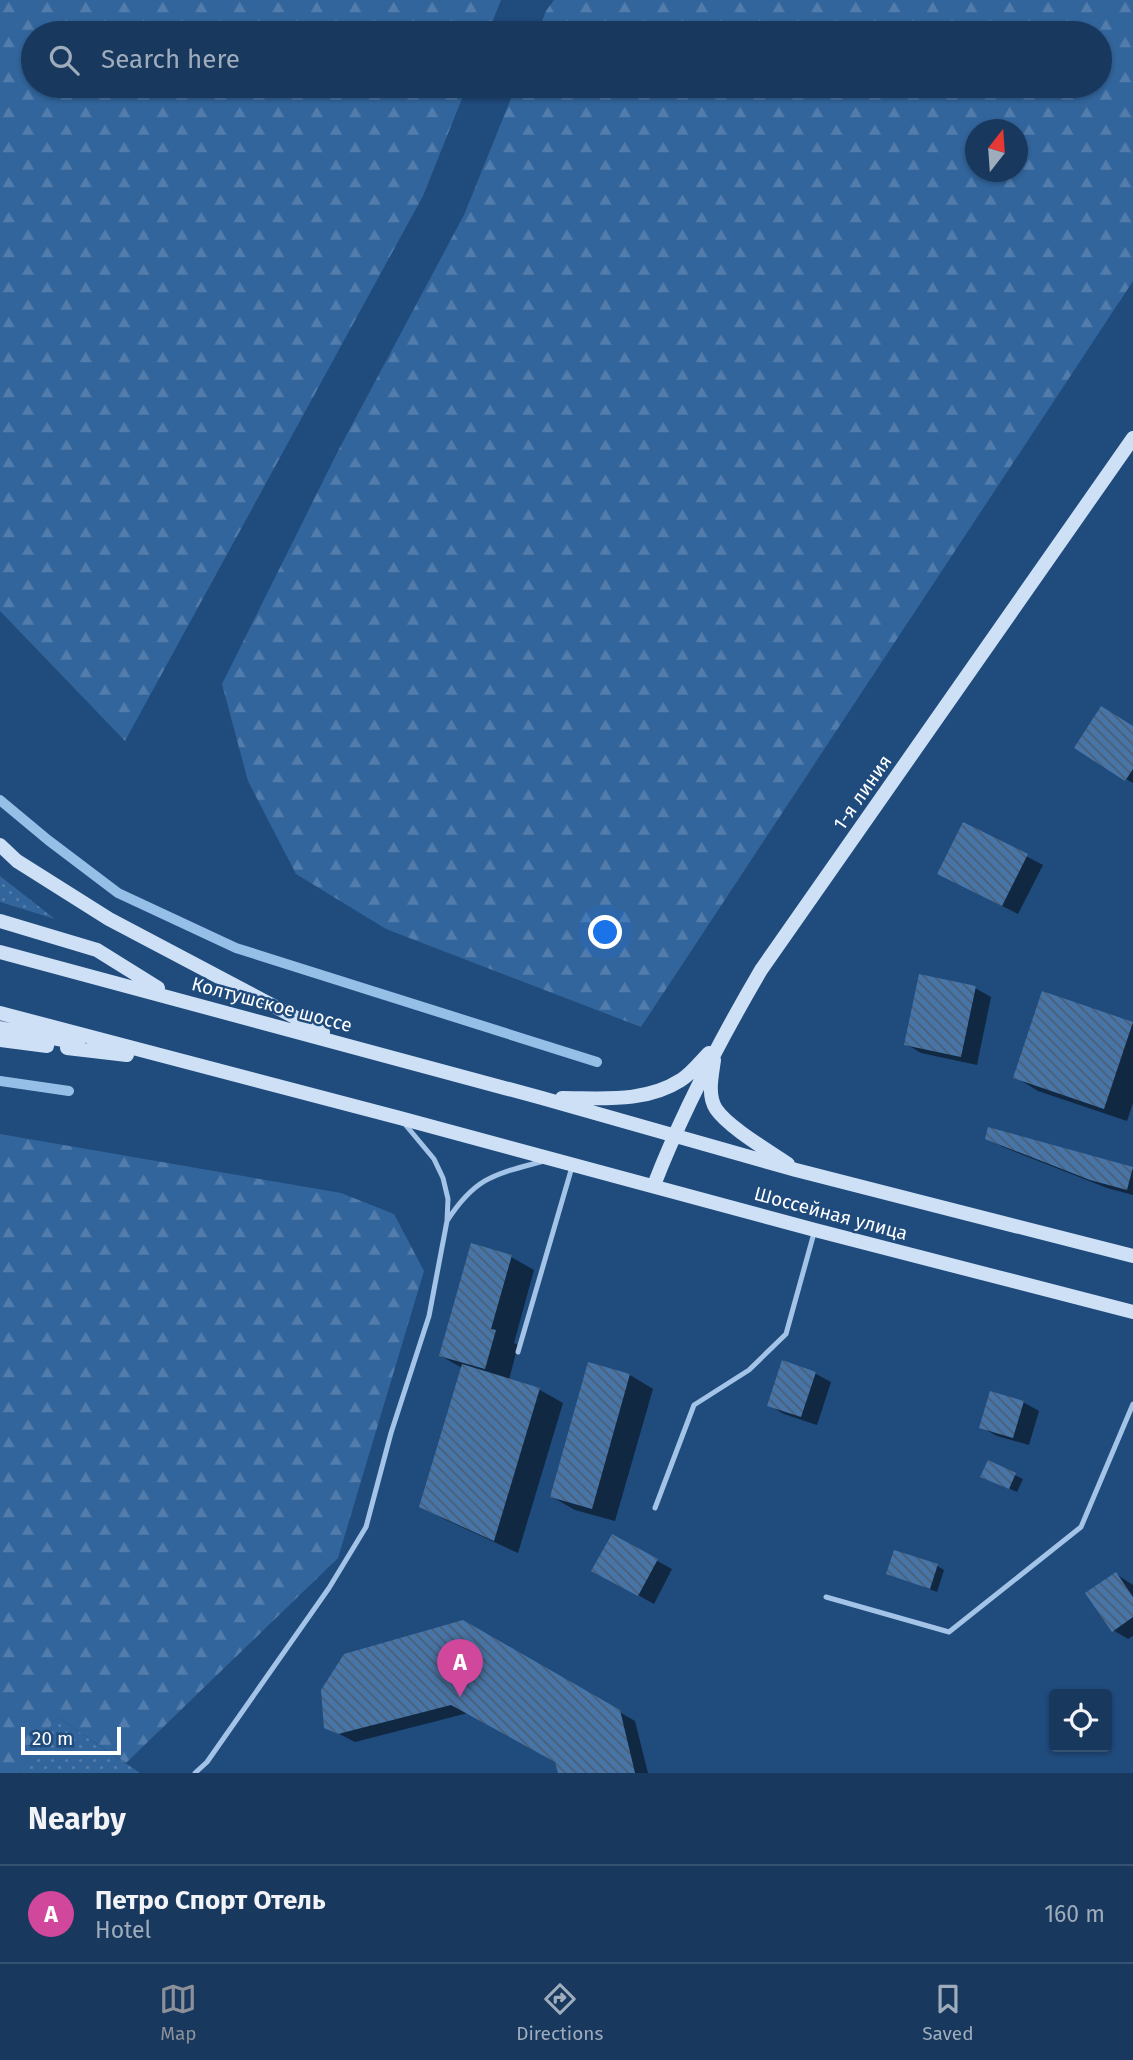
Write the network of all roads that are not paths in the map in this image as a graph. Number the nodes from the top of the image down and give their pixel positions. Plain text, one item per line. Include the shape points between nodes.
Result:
1 (1133, 438) edge
2 (0, 845) edge
3 (0, 921) edge
4 (0, 952) edge
5 (171, 997) junction
6 (0, 1013) edge
7 (0, 1028) edge
8 (0, 1040) edge
9 (349, 1045) junction
10 (717, 1045) junction
11 (176, 1061) junction
12 (538, 1097) junction
13 (400, 1118) junction
14 (674, 1134) junction
15 (553, 1158) junction
16 (572, 1164) junction
17 (796, 1170) junction
18 (653, 1185) junction
19 (447, 1222) junction
20 (815, 1230) junction
21 (1133, 1256) edge
22 (1133, 1312) edge
23 (518, 1352) dead end
24 (1133, 1404) edge
25 (655, 1508) dead end
26 (826, 1597) dead end
27 (195, 1773) edge

1 - 10 main road, 1-я линия via 761,970
2 - 9 main road via 17,861 108,919
3 - 5 main road via 97,950
4 - 5 main road, Колтушское шоссе
5 - 9 main road, Колтушское шоссе
6 - 11 main road
7 - 11 main road
8 - 11 main road
9 - 12 main road, Колтушское шоссе
10 - 12 main road via 683,1079 657,1093 628,1098
10 - 14 main road, 1-я линия
10 - 17 main road via 710,1086 716,1109
11 - 13 main road
12 - 14 main road, Шоссейная улица
13 - 15 main road, Шоссейная улица
13 - 19 lane via 443,1178
14 - 17 main road, Шоссейная улица
14 - 18 main road, 1-я линия
15 - 16 main road, Шоссейная улица
15 - 19 lane via 494,1174 459,1202
16 - 18 main road, Шоссейная улица
16 - 23 lane
17 - 21 main road, Шоссейная улица
18 - 20 main road, Шоссейная улица
19 - 27 lane via 429,1316 366,1527 329,1588
20 - 22 main road, Шоссейная улица
20 - 25 lane via 786,1334 749,1370 694,1405
24 - 26 lane via 1081,1527 948,1632

